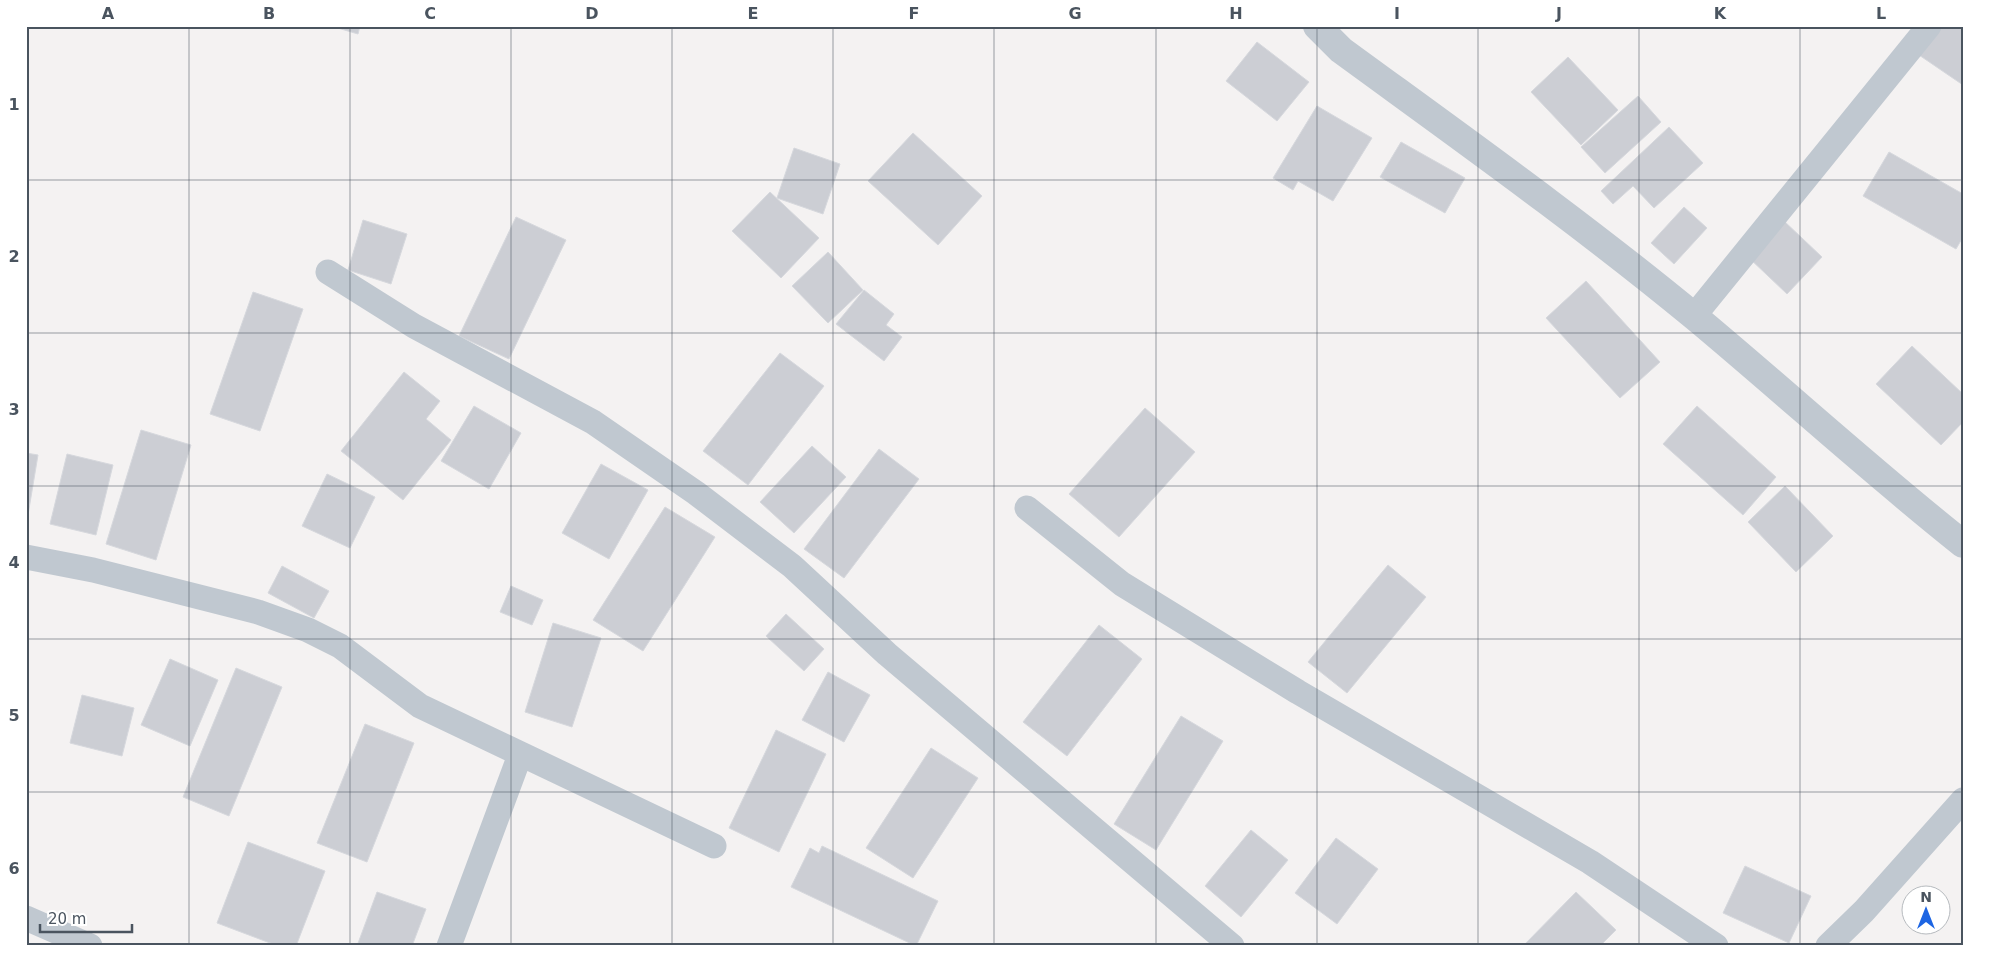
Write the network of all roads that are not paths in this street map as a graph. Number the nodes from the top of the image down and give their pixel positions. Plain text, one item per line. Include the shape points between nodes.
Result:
1 (1316, 26) edge
2 (1929, 26) edge
3 (328, 272) dead end
4 (1694, 316) junction
5 (1027, 508) dead end
6 (1963, 544) edge
7 (26, 558) edge
8 (520, 755) junction
9 (1963, 800) edge
10 (714, 846) dead end
11 (26, 918) edge
12 (90, 946) edge
13 (449, 946) edge
14 (1232, 946) edge
15 (1716, 946) edge
16 (1828, 946) edge

1 - 4 street via 1341,50 1547,202
2 - 4 street
3 - 14 street via 414,326 593,422 696,493 792,566 887,654
4 - 6 street via 1902,496
5 - 15 street via 1122,584 1298,692 1590,862
7 - 8 street via 93,570 258,612 308,630 340,646 420,706
8 - 10 street
8 - 13 street
9 - 16 street
11 - 12 street

